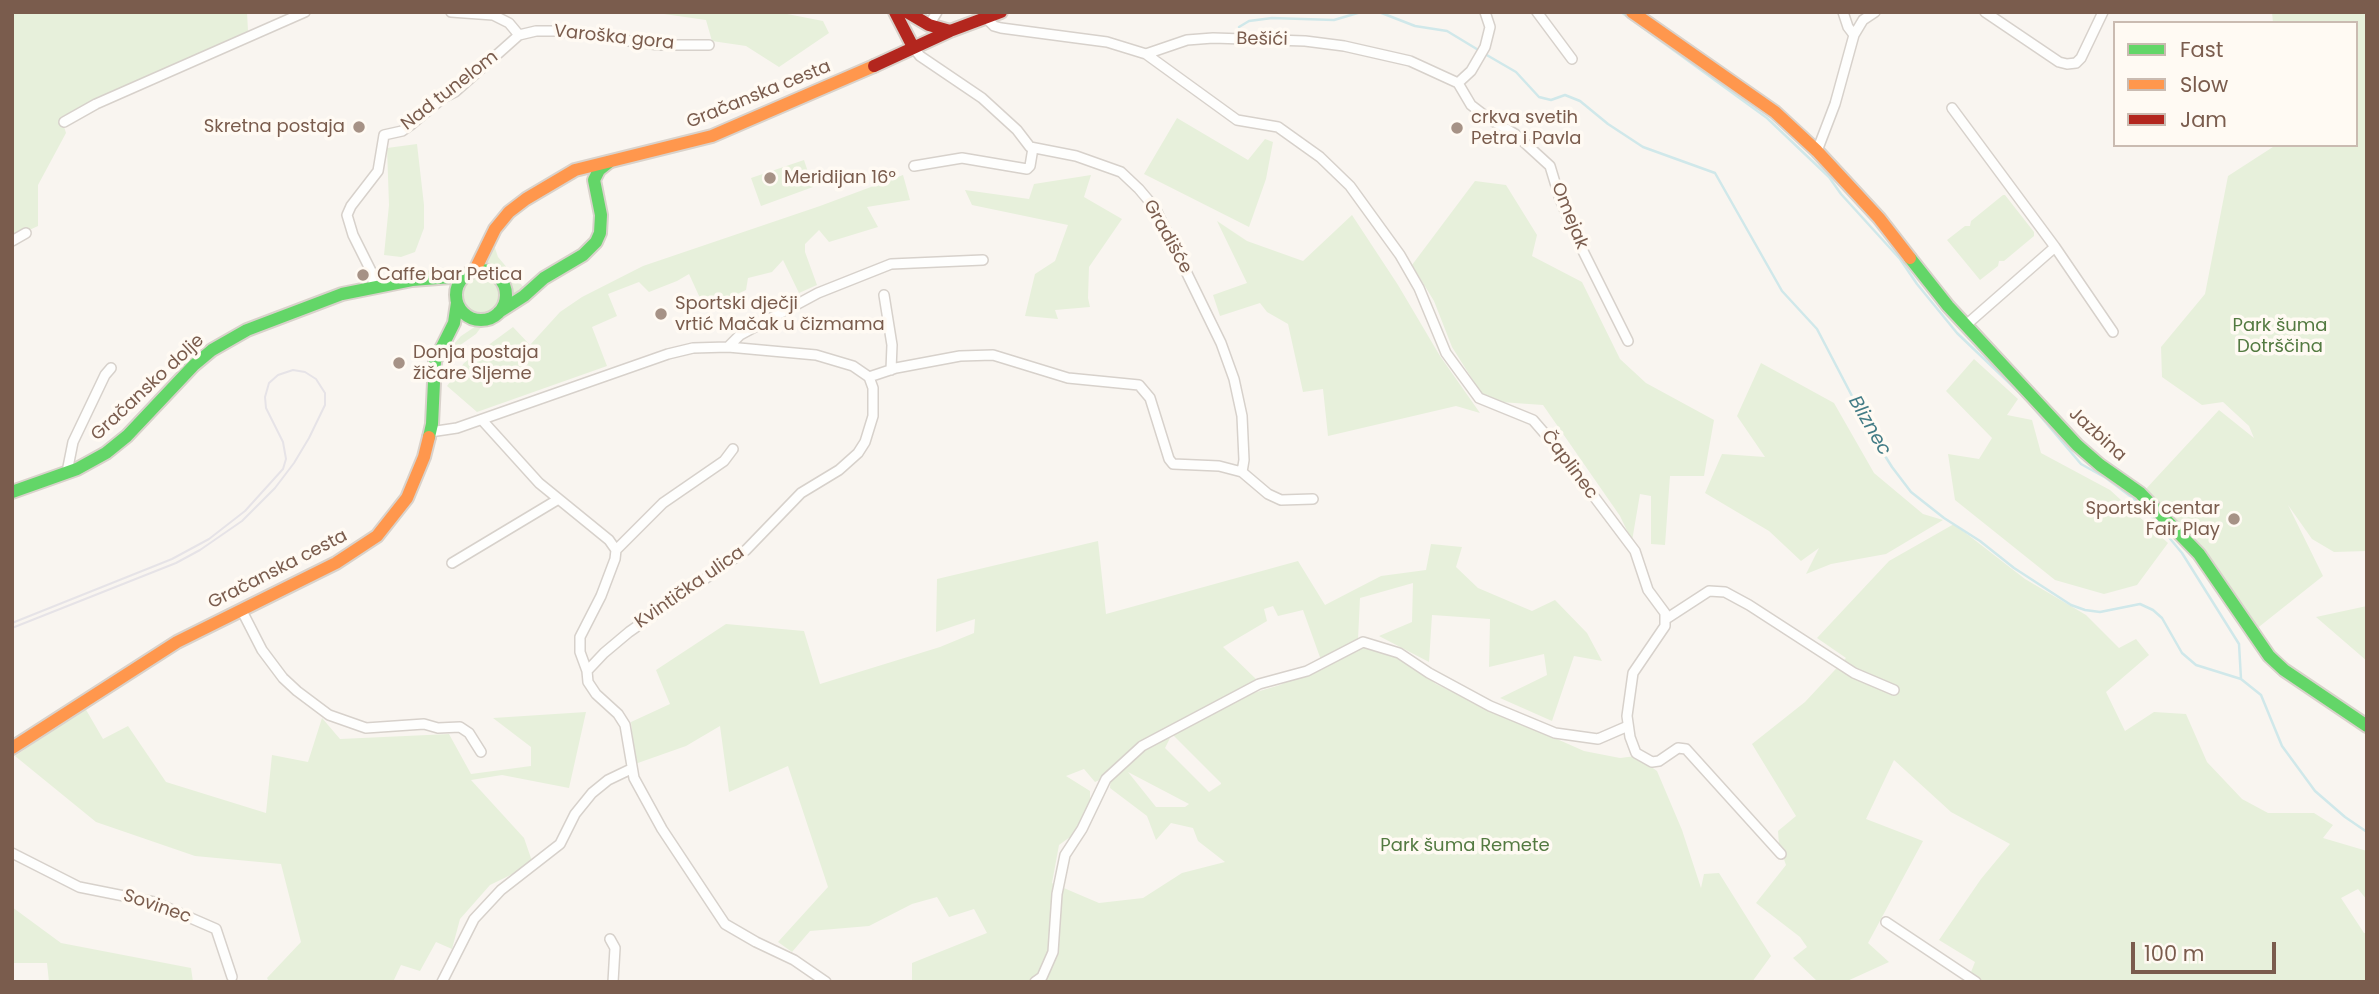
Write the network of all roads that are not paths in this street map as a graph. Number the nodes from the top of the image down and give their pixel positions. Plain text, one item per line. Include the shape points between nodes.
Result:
1 (305, 12) edge
2 (451, 12) edge
3 (895, 12) edge
4 (907, 12) edge
5 (937, 12) edge
6 (1002, 12) edge
7 (1485, 12) edge
8 (1537, 12) edge
9 (1632, 12) edge
10 (1843, 12) edge
11 (1875, 12) edge
12 (1985, 12) edge
13 (2103, 12) edge
14 (986, 18) junction
15 (929, 24) junction
16 (950, 31) junction
17 (519, 35) junction
18 (1854, 35) junction
19 (709, 45) dead end
20 (913, 47) junction
21 (1146, 54) junction
22 (1572, 59) dead end
23 (1458, 83) junction
24 (1952, 108) dead end
25 (64, 122) dead end
26 (1033, 148) junction
27 (1817, 151) junction
28 (613, 160) junction
29 (914, 166) dead end
30 (575, 170) junction
31 (594, 187) junction
32 (26, 233) dead end
33 (12, 240) edge
34 (2055, 247) junction
35 (983, 260) dead end
36 (470, 273) junction
37 (428, 279) junction
38 (374, 287) junction
39 (884, 296) dead end
40 (456, 299) junction
41 (499, 312) junction
42 (477, 320) junction
43 (1966, 325) junction
44 (2113, 332) dead end
45 (447, 340) junction
46 (1628, 341) dead end
47 (728, 347) junction
48 (111, 368) dead end
49 (891, 370) junction
50 (869, 377) junction
51 (482, 420) junction
52 (430, 432) junction
53 (733, 449) dead end
54 (67, 472) junction
55 (1242, 472) junction
56 (12, 492) edge
57 (1313, 499) dead end
58 (558, 500) junction
59 (616, 550) junction
60 (453, 563) dead end
61 (241, 609) junction
62 (1666, 620) junction
63 (587, 671) junction
64 (1894, 690) dead end
65 (1628, 726) junction
66 (2367, 726) edge
67 (12, 748) edge
68 (481, 752) dead end
69 (631, 769) junction
70 (12, 853) edge
71 (1781, 854) dead end
72 (1886, 922) dead end
73 (610, 939) dead end
74 (232, 976) dead end
75 (442, 982) edge
76 (613, 982) edge
77 (826, 982) edge
78 (1035, 982) edge
79 (1976, 982) edge

1 - 25 street
2 - 17 street via 493,15
3 - 20 main road
4 - 15 main road
5 - 15 street
6 - 14 main road, Gračanska cesta
7 - 23 street via 1490,27 1483,51
8 - 22 street
9 - 27 main road, Jazbina via 1775,112
10 - 18 street
11 - 18 street
12 - 13 street via 2067,64 2081,58
14 - 16 main road, Gračanska cesta
14 - 21 street via 995,26 1107,41
15 - 16 main road
16 - 20 main road, Gračanska cesta
17 - 19 street, Varoška gora via 556,31 659,45
17 - 38 street, Nad tunelom via 412,124 384,135 378,171 347,215
18 - 27 street
20 - 26 street via 982,98
20 - 28 main road, Gračanska cesta via 712,136
21 - 23 street, Bešići via 1213,37 1305,41 1367,49 1410,61
21 - 62 street, Čaplinec via 1237,120 1279,127 1350,186 1419,288 1446,353 1479,398 1533,420 1559,450 1635,551 1648,590
23 - 46 street, Omejak via 1471,105 1515,134 1550,166 1576,237
24 - 34 street
26 - 29 street via 1027,169 962,159
26 - 55 street, Gradišće via 1076,156 1121,172 1155,208 1234,379 1242,416
27 - 43 main road, Jazbina via 1879,218
28 - 30 main road, Gračanska cesta
28 - 31 main road via 599,170
30 - 31 main road via 585,172
30 - 36 main road, Gračanska cesta via 509,212
31 - 41 main road via 601,215 596,242
32 - 33 street
34 - 43 street
34 - 44 street
35 - 47 street via 891,264 818,293 740,335
36 - 37 main road, Gračansko dolje
36 - 40 main road via 459,282
36 - 41 main road via 492,272 503,282 506,299
37 - 38 main road, Gračansko dolje
37 - 40 main road via 444,283
38 - 54 main road, Gračansko dolje via 342,294 212,350 117,445
39 - 49 street
40 - 42 main road via 462,312
40 - 45 main road, Gračanska cesta
41 - 42 main road
42 - 45 main road
43 - 66 main road, Jazbina via 2077,445 2140,493 2199,554 2269,656
45 - 52 main road, Gračanska cesta via 435,361
47 - 50 street via 816,355 853,366
47 - 51 street via 668,354
48 - 54 street via 73,442
49 - 50 street
49 - 55 street via 960,356 993,355 1068,378 1139,385 1150,398 1173,464
50 - 63 street, Kvintička ulica via 873,415 858,453 801,493 746,550 629,632
51 - 52 street
51 - 58 street
52 - 61 main road, Gračanska cesta via 412,489 377,536 336,564
53 - 59 street via 724,461 663,503
54 - 56 main road, Gračansko dolje
55 - 57 street via 1281,500
58 - 59 street
58 - 60 street
59 - 63 street via 601,596 580,637
61 - 67 main road, Gračanska cesta via 177,642
61 - 68 street via 283,678 329,715 366,728 460,727
62 - 64 street via 1709,591 1725,592 1854,673
62 - 65 street via 1633,673
63 - 69 street via 596,694 625,725
65 - 71 street via 1636,753 1644,760 1659,761 1678,748 1686,749
65 - 78 street via 1598,739 1555,733 1490,706 1399,653 1363,642 1307,671 1259,684 1142,746 1102,785 1065,855 1053,952
69 - 75 street via 592,793 560,844 501,890 474,919
69 - 77 street via 662,829 725,924
70 - 74 street, Sovinec via 79,887 154,902 216,929
72 - 79 street
73 - 76 street via 615,948

